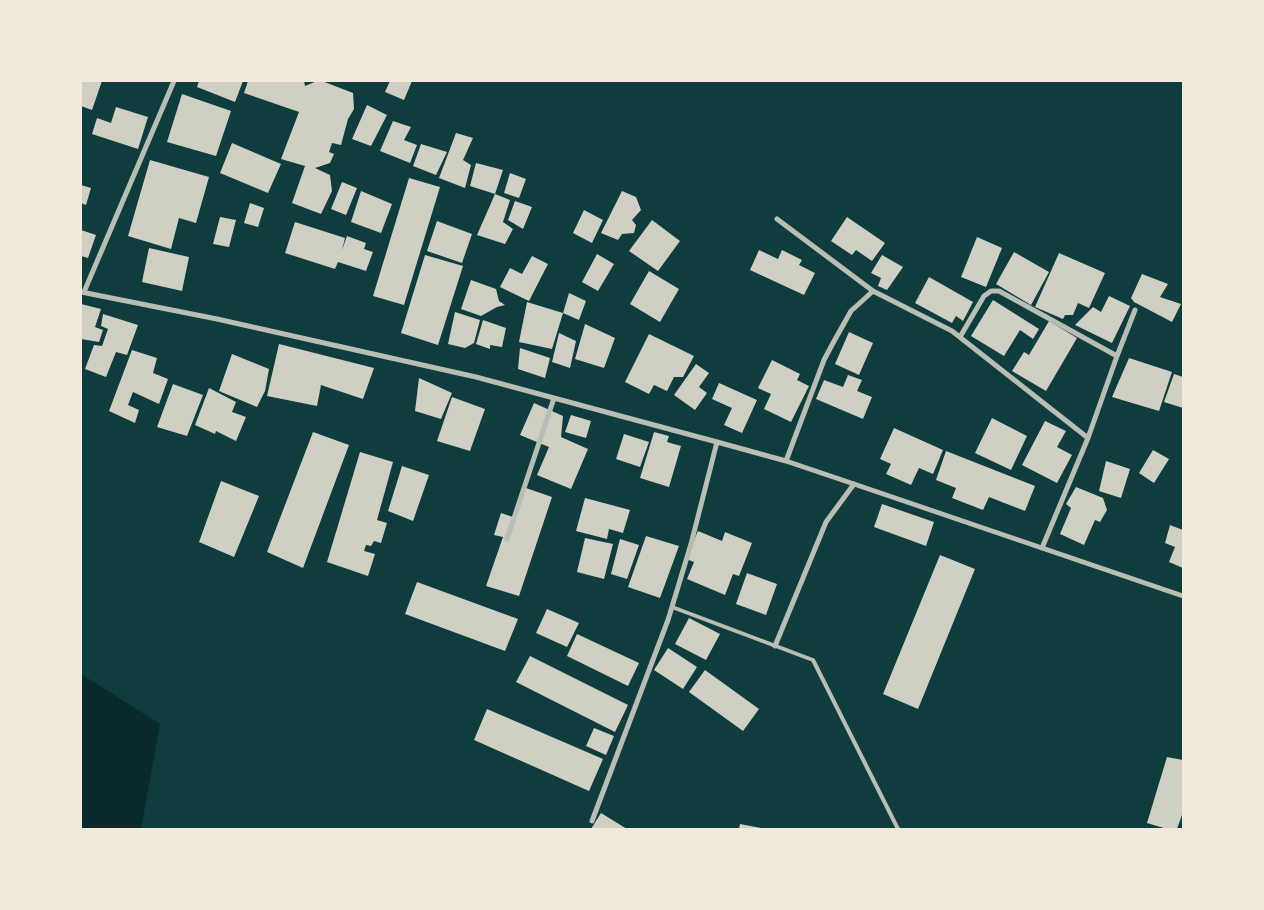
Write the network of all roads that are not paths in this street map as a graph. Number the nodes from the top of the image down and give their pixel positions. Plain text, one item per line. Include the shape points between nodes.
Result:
1 (174, 81) edge
2 (777, 219) dead end
3 (873, 291) junction
4 (82, 292) edge
5 (1135, 310) dead end
6 (960, 337) junction
7 (1117, 356) junction
8 (554, 398) junction
9 (1088, 438) junction
10 (717, 442) junction
11 (786, 461) junction
12 (854, 484) junction
13 (507, 539) dead end
14 (1042, 548) junction
15 (1183, 596) edge
16 (672, 607) junction
17 (775, 646) junction
18 (592, 821) dead end
19 (898, 829) edge

1 - 4 street
2 - 3 street
3 - 6 street
3 - 11 street via 851,311 832,343
4 - 8 street via 476,377
5 - 7 street
6 - 7 street via 984,296 991,291 999,291
6 - 9 street
7 - 9 street
8 - 10 street
8 - 13 street
9 - 14 street
10 - 11 street
10 - 16 street
11 - 12 street
12 - 14 street
12 - 17 street via 826,522
14 - 15 street
16 - 17 lane
16 - 18 street
17 - 19 lane via 813,660

